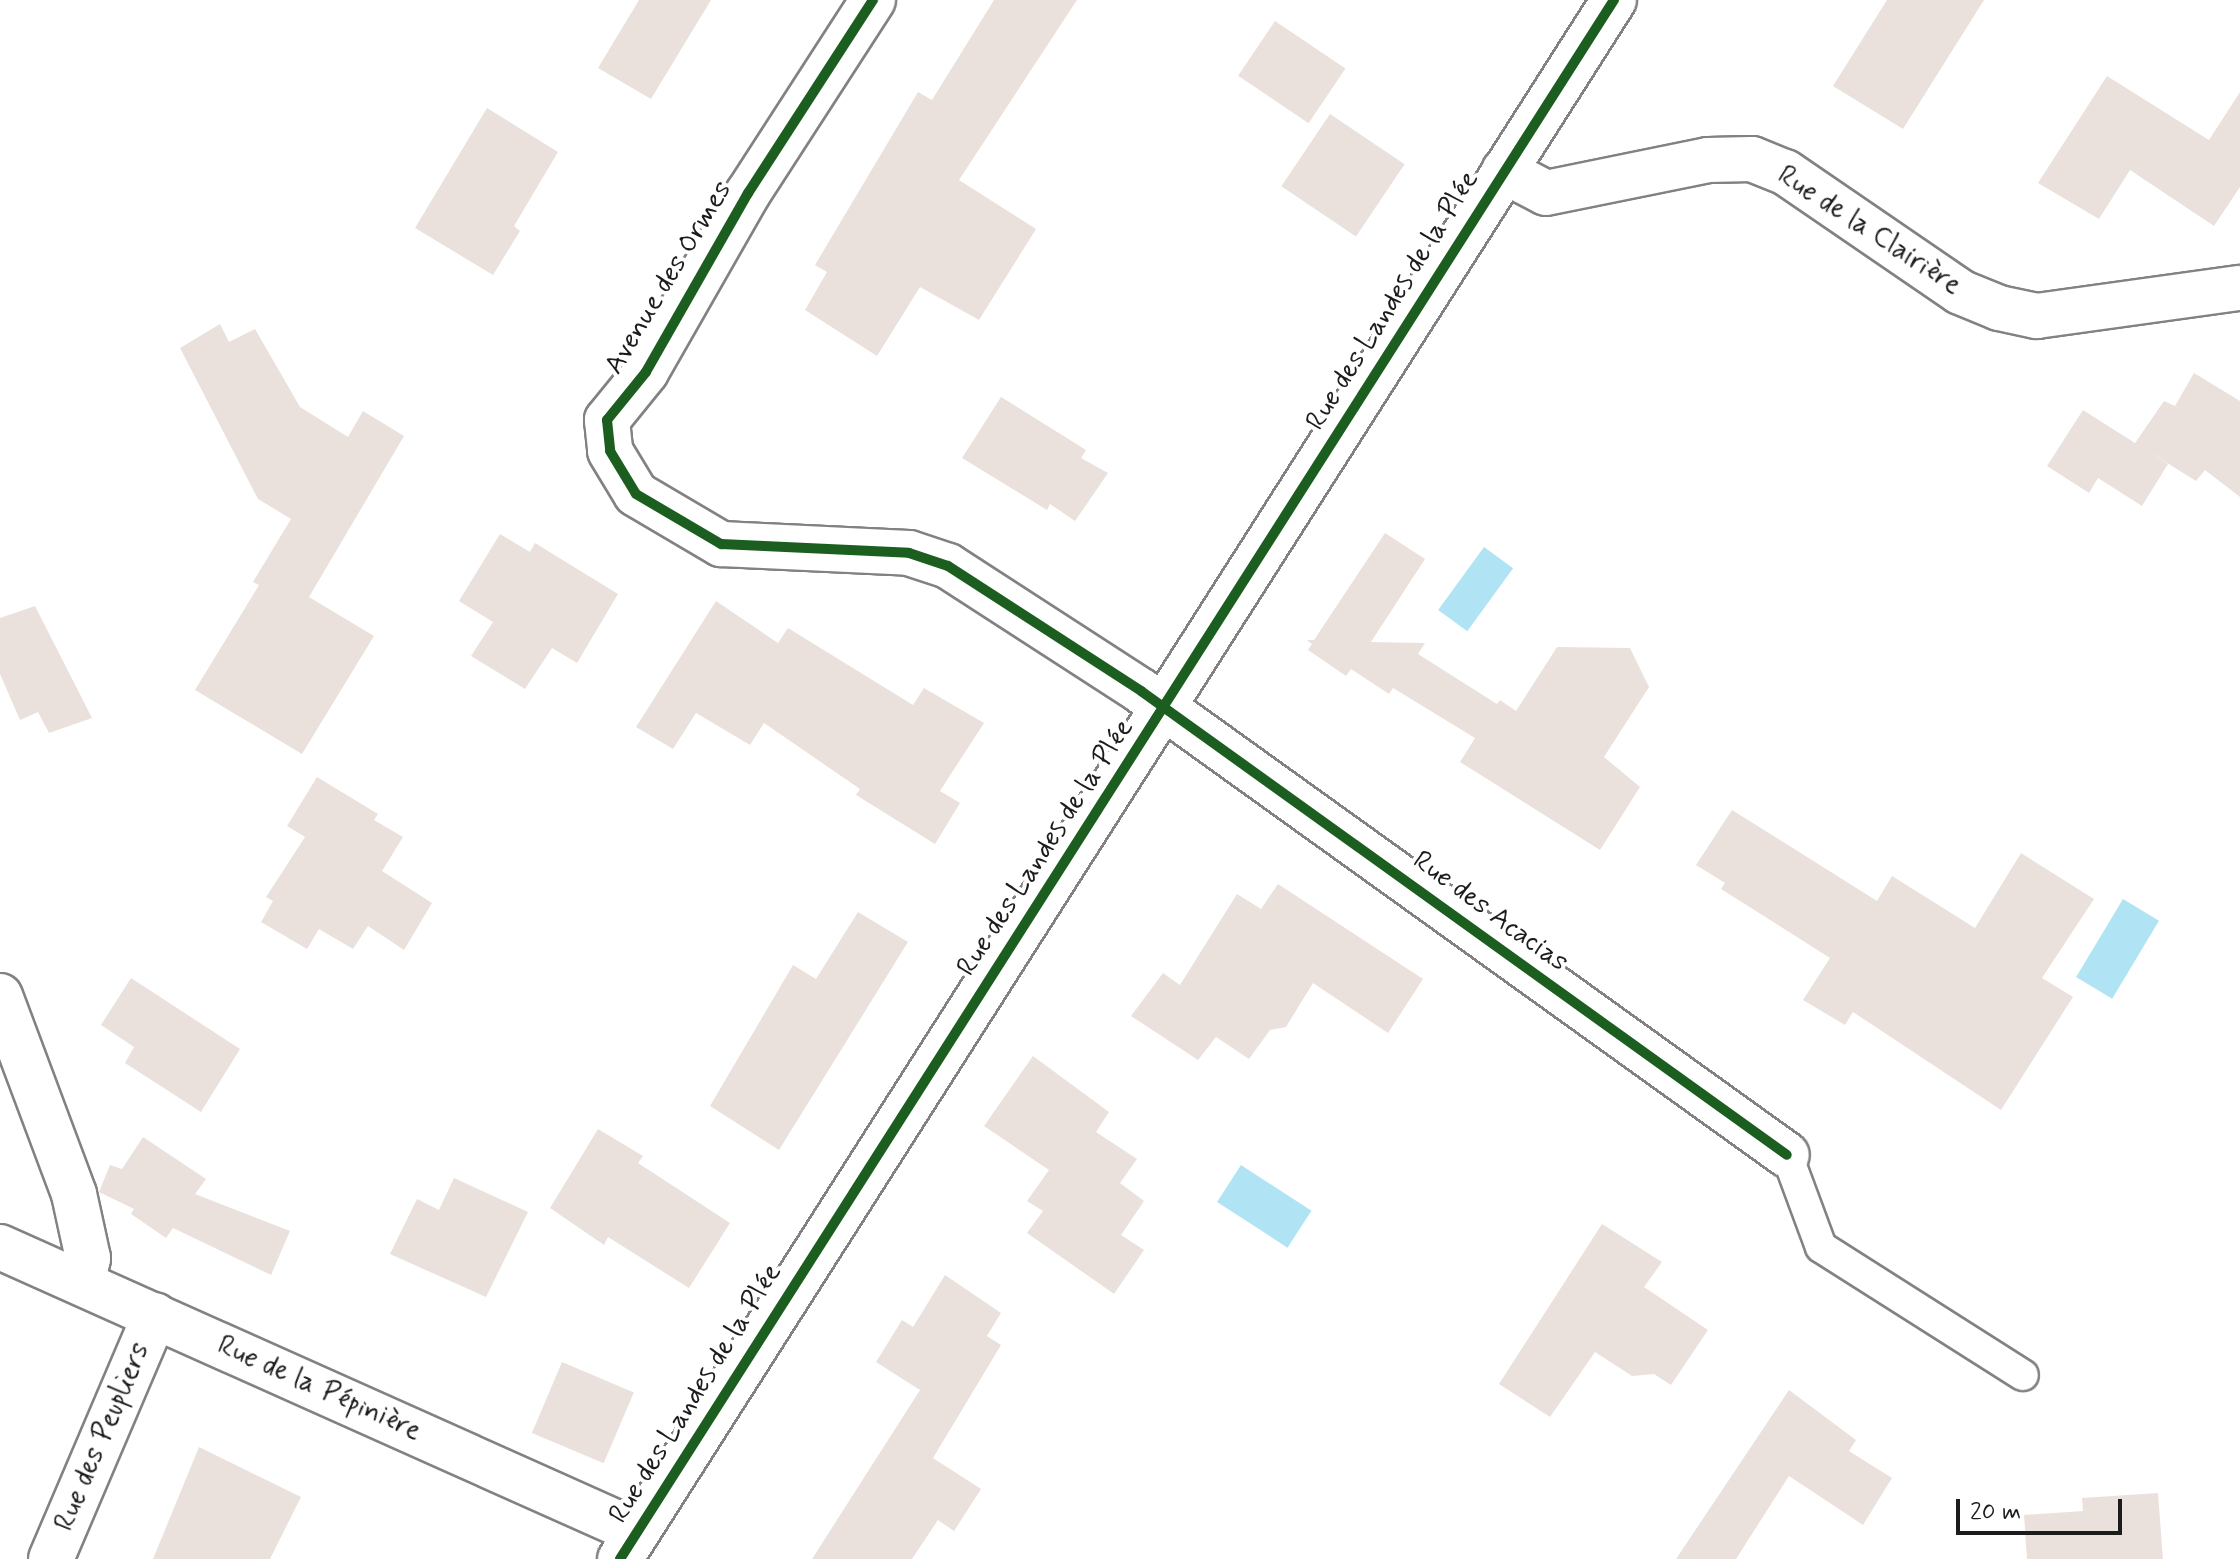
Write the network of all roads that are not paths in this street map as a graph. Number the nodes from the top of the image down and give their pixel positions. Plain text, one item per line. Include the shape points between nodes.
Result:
1 (873, 0) edge
2 (1614, 0) edge
3 (1504, 171) junction
4 (2240, 288) edge
5 (1164, 709) junction
6 (0, 996) edge
7 (1787, 1155) joint
8 (0, 1247) edge
9 (83, 1282) junction
10 (155, 1315) junction
11 (2023, 1375) dead end
12 (628, 1546) edge
13 (51, 1559) edge

1 - 5 street, Avenue des Ormes via 748,193 646,372 607,420 615,462 636,494 721,544 930,557
2 - 3 street, Rue des Landes de la Plée
3 - 4 street, Rue de la Clairière via 1546,193 1708,160 1752,159 1785,172 1960,292 2037,316
3 - 5 street, Rue des Landes de la Plée
5 - 7 street, Rue des Acacias
5 - 12 street, Rue des Landes de la Plée
6 - 9 street via 74,1194 88,1258
7 - 11 lane, Rue des Acacias via 1821,1247
8 - 9 street, Rue de la Pépinière
9 - 10 street, Rue de la Pépinière
10 - 12 street, Rue de la Pépinière
10 - 13 street, Rue des Peupliers

